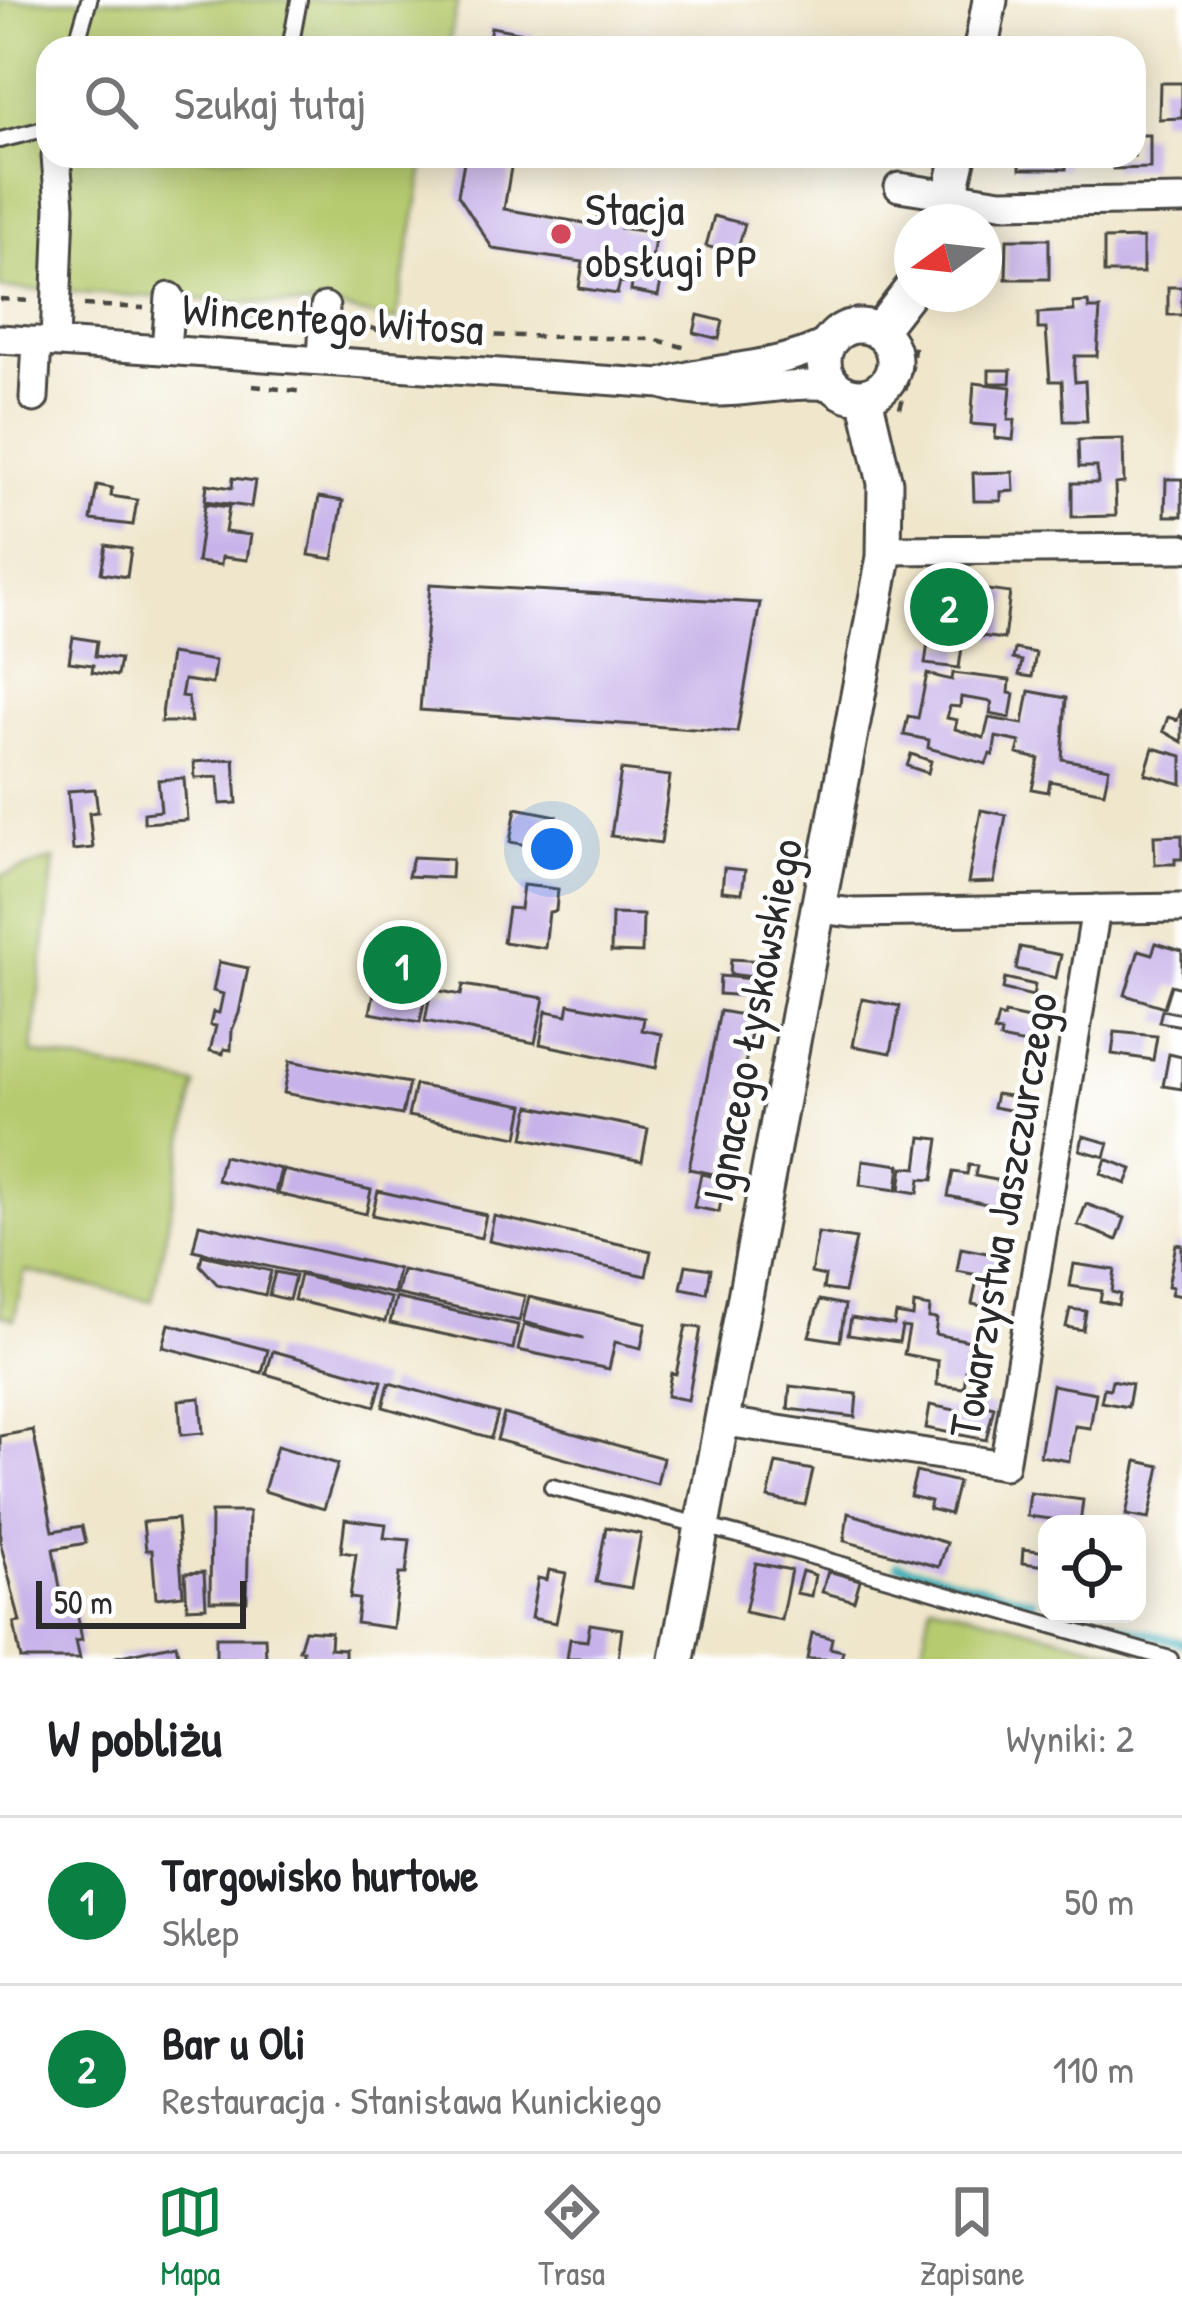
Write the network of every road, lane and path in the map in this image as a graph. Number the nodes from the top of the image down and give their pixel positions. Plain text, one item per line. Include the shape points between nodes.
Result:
1 (89, 0) edge
2 (299, 0) edge
3 (990, 0) edge
4 (78, 36) edge
5 (292, 36) edge
6 (983, 36) edge
7 (36, 131) edge
8 (0, 140) edge
9 (57, 168) edge
10 (956, 168) edge
11 (899, 187) dead end
12 (1182, 200) edge
13 (934, 204) edge
14 (948, 204) edge
15 (993, 204) edge
16 (0, 299) edge
17 (57, 303) junction
18 (169, 303) junction
19 (894, 311) edge
20 (325, 313) junction
21 (878, 332) junction
22 (916, 334) dead end
23 (0, 339) edge
24 (46, 342) junction
25 (828, 342) junction
26 (166, 349) junction
27 (705, 350) dead end
28 (322, 359) junction
29 (661, 384) junction
30 (832, 386) junction
31 (866, 397) junction
32 (34, 398) dead end
33 (900, 413) dead end
34 (1182, 548) edge
35 (885, 550) junction
36 (1182, 908) edge
37 (819, 909) junction
38 (1096, 909) junction
39 (720, 1421) junction
40 (552, 1486) dead end
41 (701, 1525) junction
42 (677, 1659) edge
43 (1170, 1659) edge

1 - 4 lane
2 - 5 lane
3 - 6 street
7 - 8 lane
9 - 17 street
10 - 14 street
11 - 13 street
12 - 15 street
16 - 17 path
17 - 18 path
17 - 24 street
18 - 20 path
18 - 26 street
19 - 21 street
20 - 27 path via 389,333 653,339
20 - 28 street
21 - 25 street via 846,328
21 - 31 street via 892,350 892,373
22 - 33 path
23 - 24 street, Wincentego Witosa
24 - 26 street, Wincentego Witosa
24 - 32 street
25 - 29 street, Wincentego Witosa via 774,362
25 - 30 street via 823,364
26 - 28 street, Wincentego Witosa
28 - 29 street, Wincentego Witosa
29 - 30 street, Wincentego Witosa via 709,394
30 - 31 street
31 - 35 street, Ignacego Łyskowskiego via 885,483
34 - 35 street
35 - 37 street, Ignacego Łyskowskiego
36 - 38 street
37 - 38 street
37 - 39 street, Ignacego Łyskowskiego
38 - 39 street, Towarzystwa Jaszczurczego via 1004,1465
39 - 41 street, Ignacego Łyskowskiego
40 - 41 lane
41 - 42 street, Ignacego Łyskowskiego
41 - 43 lane

